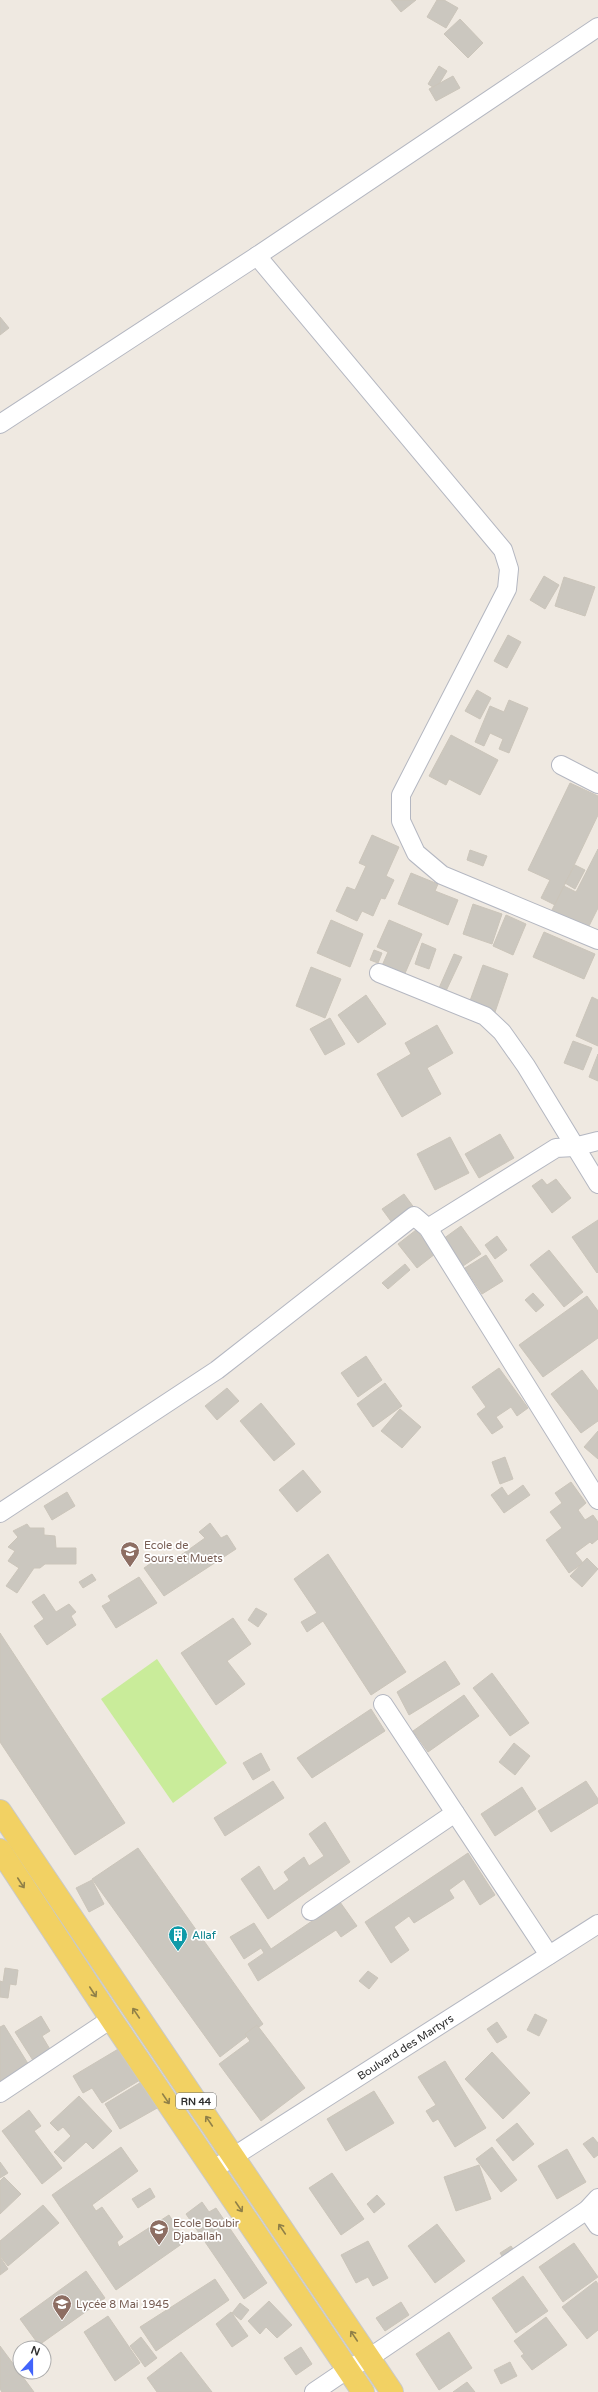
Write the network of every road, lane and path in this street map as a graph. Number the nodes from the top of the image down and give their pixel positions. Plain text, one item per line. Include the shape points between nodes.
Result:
1 (598, 27) edge
2 (257, 256) junction
3 (0, 424) edge
4 (561, 766) dead end
5 (598, 784) edge
6 (598, 940) edge
7 (378, 973) dead end
8 (598, 1141) edge
9 (574, 1147) junction
10 (598, 1184) edge
11 (428, 1228) junction
12 (598, 1500) edge
13 (0, 1513) edge
14 (383, 1704) dead end
15 (0, 1810) edge
16 (455, 1813) junction
17 (0, 1850) edge
18 (311, 1911) dead end
19 (598, 1924) edge
20 (549, 1956) junction
21 (111, 2019) junction
22 (0, 2093) edge
23 (233, 2156) junction
24 (214, 2169) junction
25 (592, 2204) edge
26 (598, 2226) edge
27 (369, 2358) junction
28 (348, 2369) junction
29 (314, 2392) edge
30 (363, 2392) edge
31 (392, 2392) edge

1 - 2 street
2 - 3 street
2 - 6 street via 503,550 509,569 507,589 401,795 401,821 416,854 442,875
4 - 5 street
7 - 9 street via 485,1016 502,1032 526,1066
8 - 9 street
9 - 10 street
9 - 11 street via 556,1148
11 - 12 street
11 - 13 street via 414,1216 217,1370
14 - 16 street
23 -> 15 main road, RN 44
16 - 18 street
16 - 20 street
17 -> 21 main road, RN 44
19 - 20 street, Boulvard des Martyrs
20 - 23 street, Boulvard des Martyrs
21 - 22 street
21 -> 24 main road, RN 44
23 - 24 street, Boulvard des Martyrs
27 -> 23 main road, RN 44
24 -> 28 main road, RN 44
25 - 26 street
25 - 27 street
27 - 28 street
27 - 31 main road, RN 44
28 - 29 street
28 - 30 main road, RN 44

